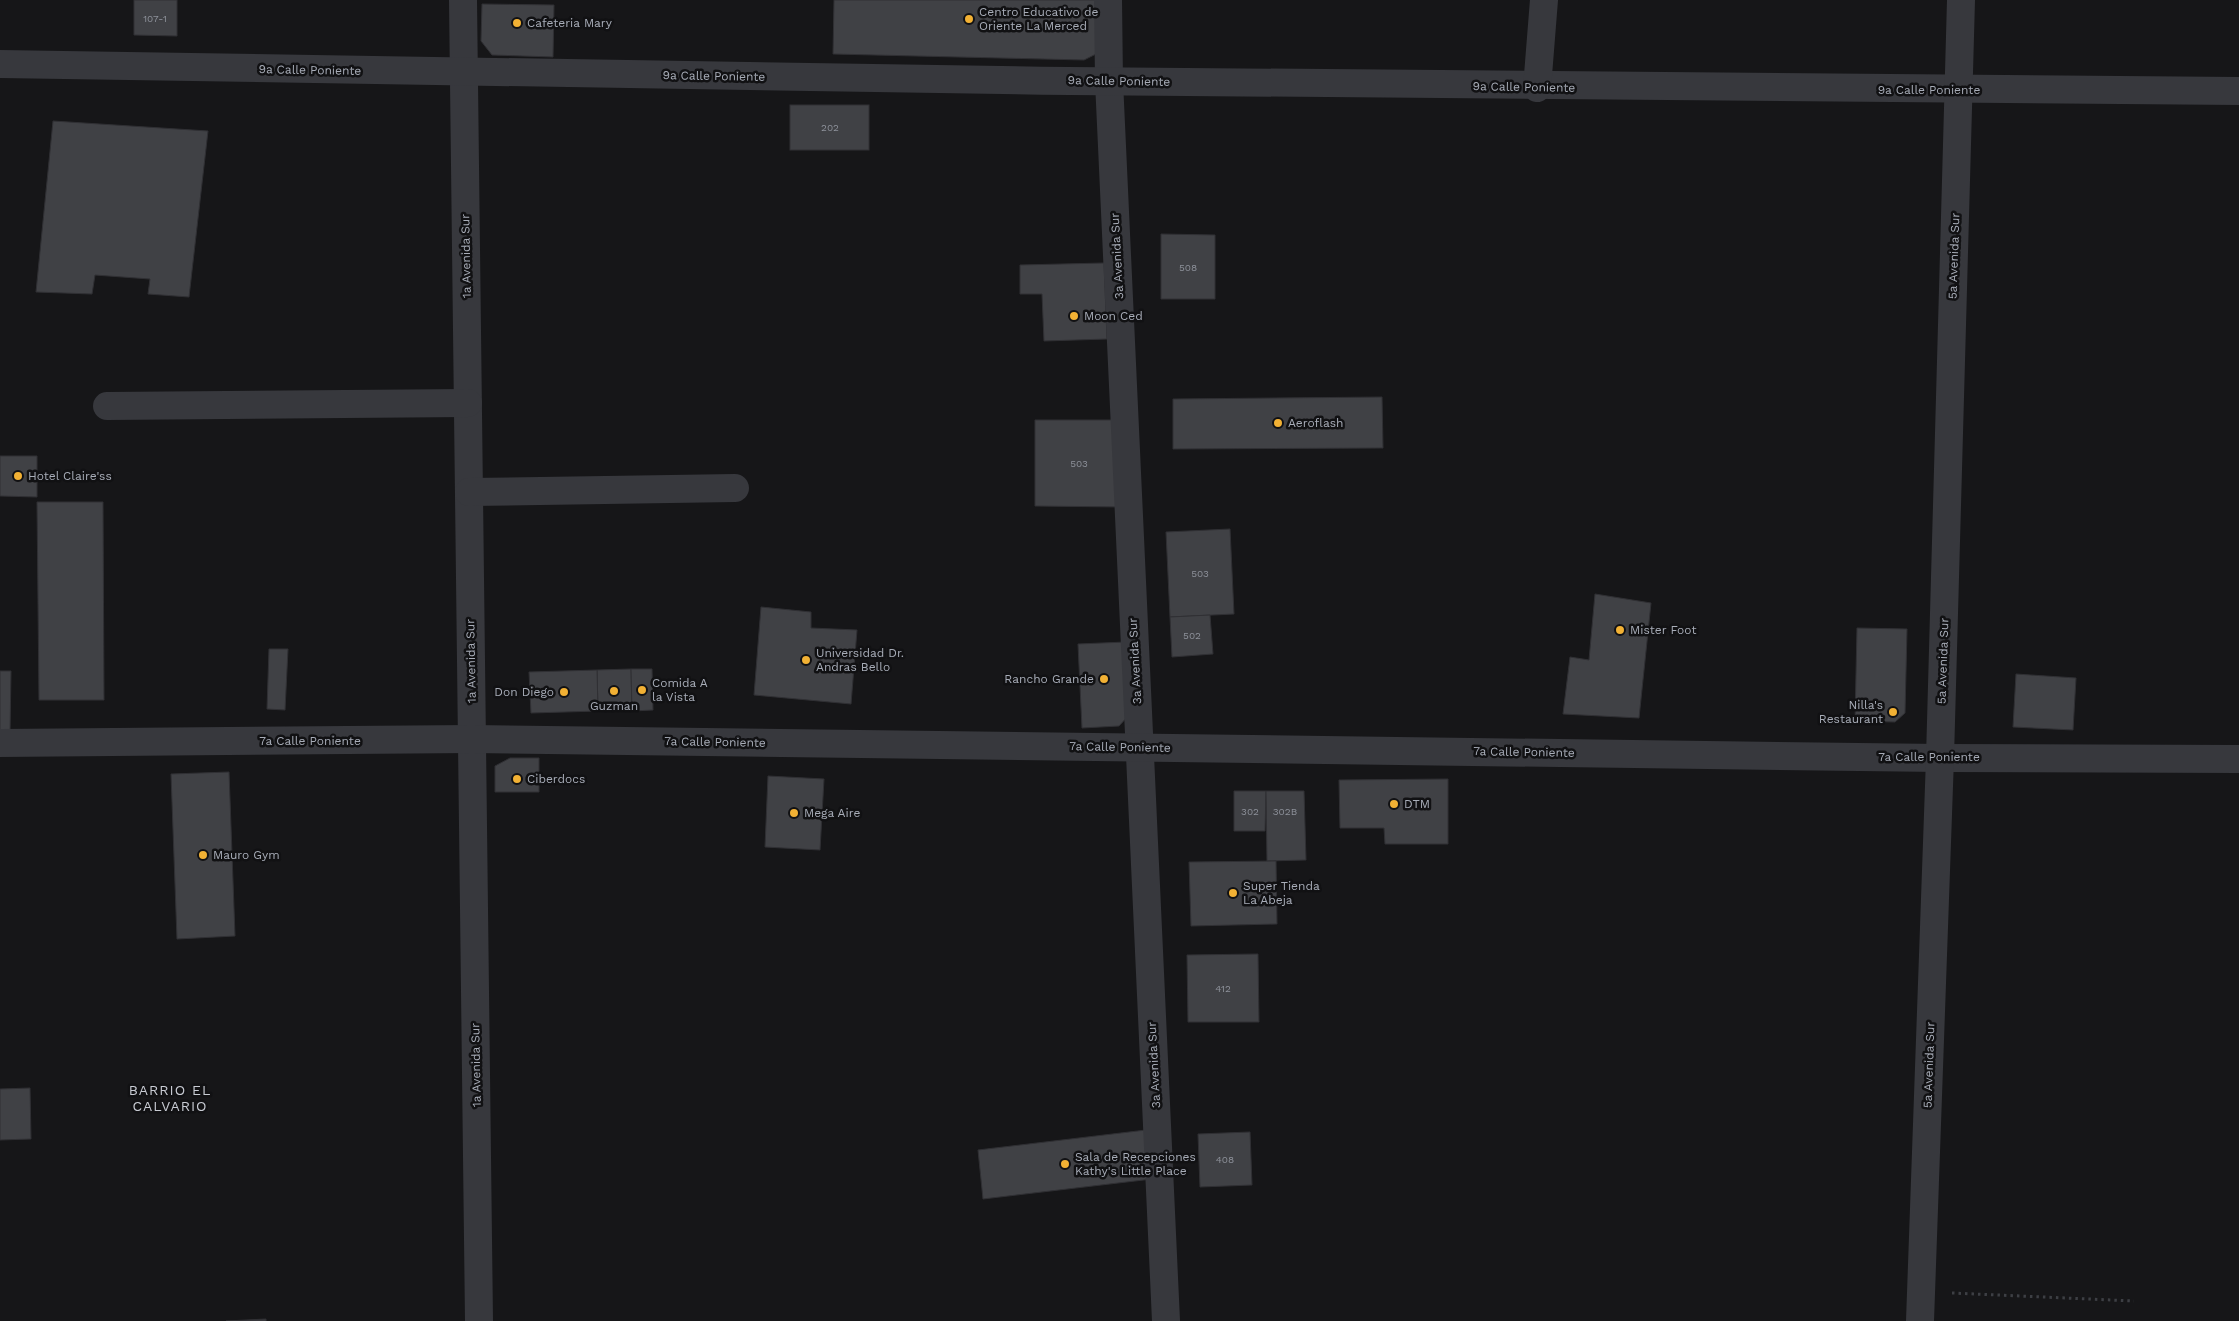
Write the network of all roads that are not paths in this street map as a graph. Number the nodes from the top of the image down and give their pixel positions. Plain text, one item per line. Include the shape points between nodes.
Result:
1 (463, 0) edge
2 (1108, 0) edge
3 (1544, 0) edge
4 (1961, 0) edge
5 (0, 64) edge
6 (464, 73) junction
7 (1109, 81) junction
8 (1537, 88) junction
9 (1959, 90) junction
10 (2239, 92) edge
11 (468, 403) junction
12 (107, 406) dead end
13 (735, 488) dead end
14 (469, 492) junction
15 (472, 739) junction
16 (0, 743) edge
17 (1139, 748) junction
18 (1940, 758) junction
19 (2239, 759) edge
20 (479, 1321) edge
21 (1166, 1321) edge
22 (1920, 1321) edge

1 - 6 street, 1a Avenida Sur
2 - 7 street, 3a Avenida Sur
3 - 8 street
4 - 9 street, 5a Avenida Sur
5 - 6 street, 9a Calle Poniente
6 - 7 street, 9a Calle Poniente
6 - 11 street, 1a Avenida Sur
7 - 8 street, 9a Calle Poniente
7 - 17 street, 3a Avenida Sur
8 - 9 street, 9a Calle Poniente
9 - 10 street, 9a Calle Poniente
9 - 18 street, 5a Avenida Sur
11 - 12 street
11 - 14 street, 1a Avenida Sur
13 - 14 street
14 - 15 street, 1a Avenida Sur
15 - 16 street, 7a Calle Poniente
15 - 17 street, 7a Calle Poniente
15 - 20 street, 1a Avenida Sur
17 - 18 street, 7a Calle Poniente
17 - 21 street, 3a Avenida Sur
18 - 19 street, 7a Calle Poniente
18 - 22 street, 5a Avenida Sur

